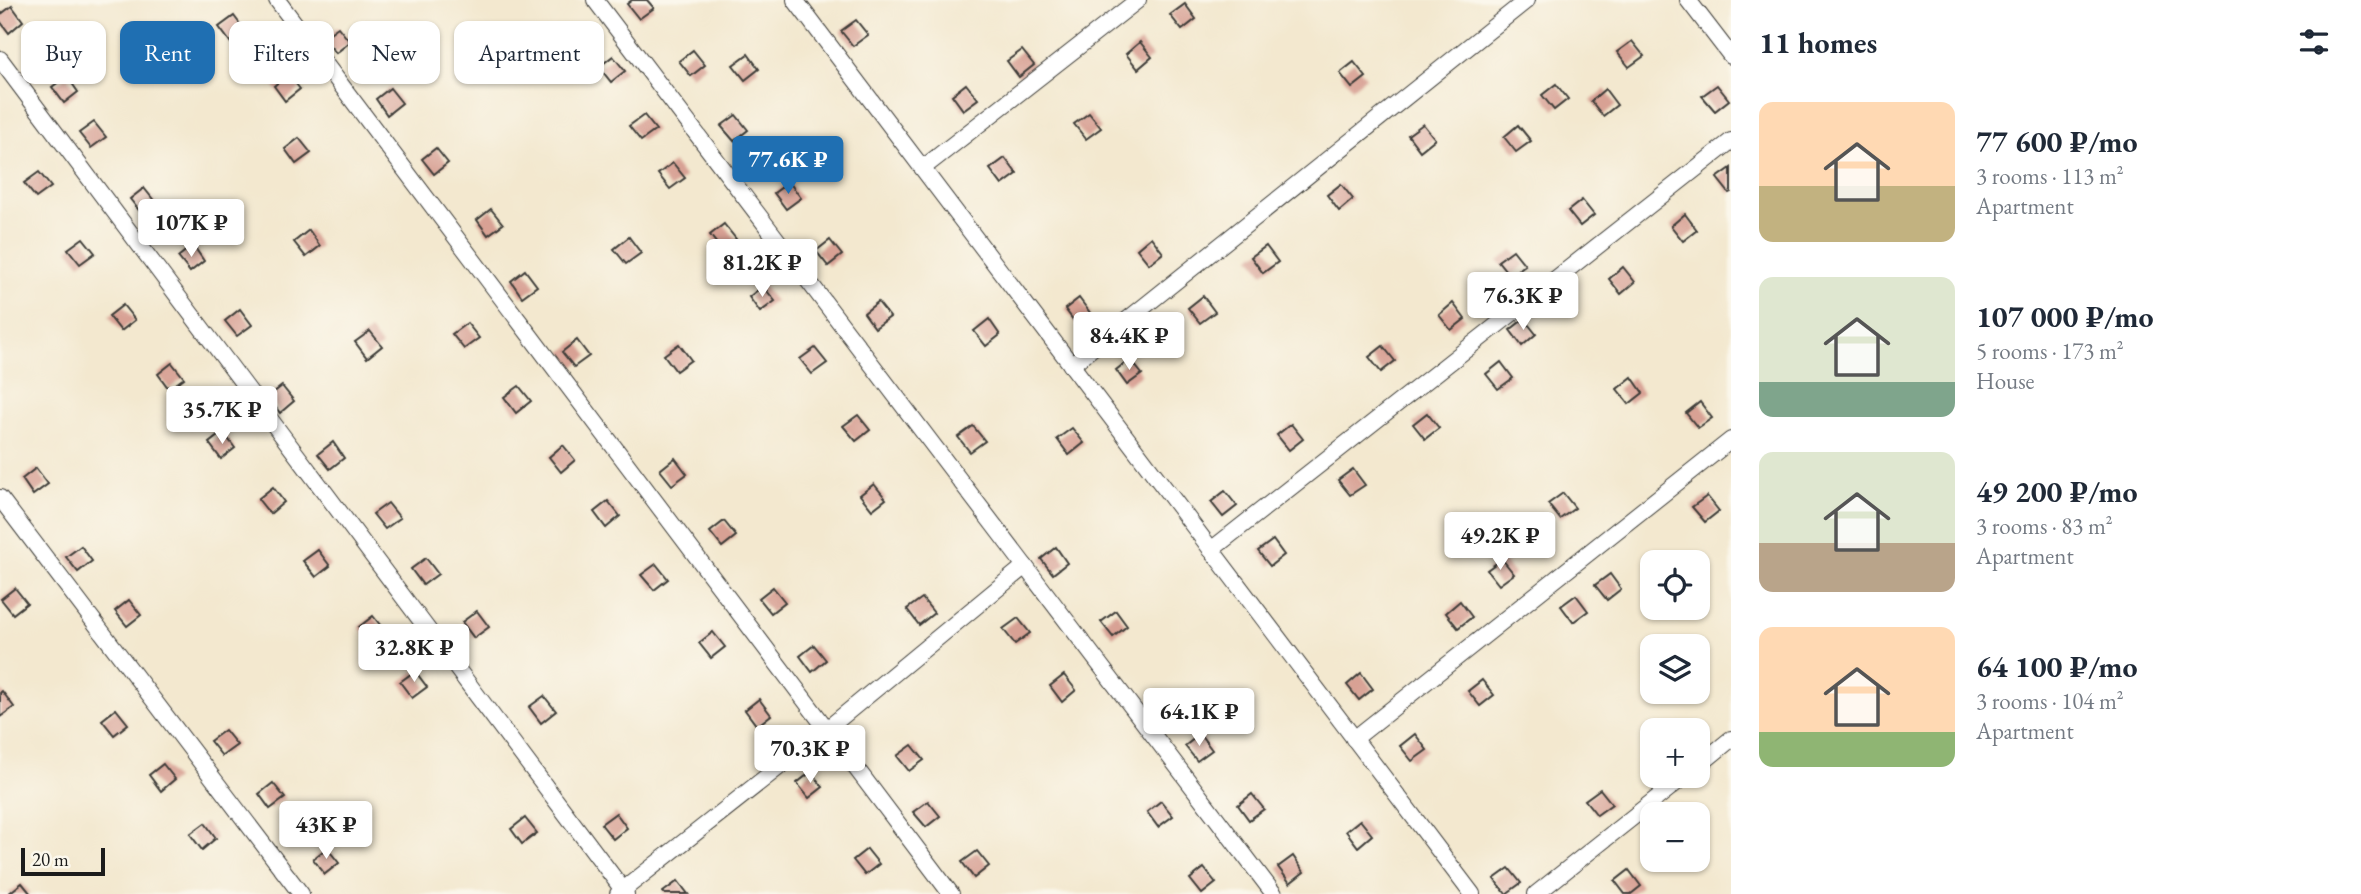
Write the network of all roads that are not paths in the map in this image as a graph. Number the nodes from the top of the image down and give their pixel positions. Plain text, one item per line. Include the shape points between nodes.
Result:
1 (277, 0) edge
2 (596, 0) edge
3 (795, 0) edge
4 (1138, 0) edge
5 (1527, 0) edge
6 (1688, 0) edge
7 (1731, 56) edge
8 (0, 59) edge
9 (1731, 141) edge
10 (923, 169) junction
11 (1071, 365) junction
12 (1731, 440) edge
13 (0, 498) edge
14 (1212, 550) junction
15 (1025, 566) junction
16 (827, 729) junction
17 (1354, 739) junction
18 (1731, 740) edge
19 (1710, 757) edge
20 (1670, 788) edge
21 (622, 893) edge
22 (301, 894) edge
23 (951, 894) edge
24 (1274, 894) edge
25 (1472, 894) edge
26 (1536, 894) edge

1 - 16 lane
2 - 15 lane
3 - 10 lane
4 - 10 lane
5 - 11 lane
6 - 7 lane
8 - 21 lane
9 - 14 lane
10 - 11 lane
11 - 14 lane
12 - 17 lane
13 - 22 lane
14 - 17 lane
15 - 16 lane
15 - 24 lane
16 - 21 lane
16 - 23 lane
17 - 25 lane
18 - 19 lane
20 - 26 lane

